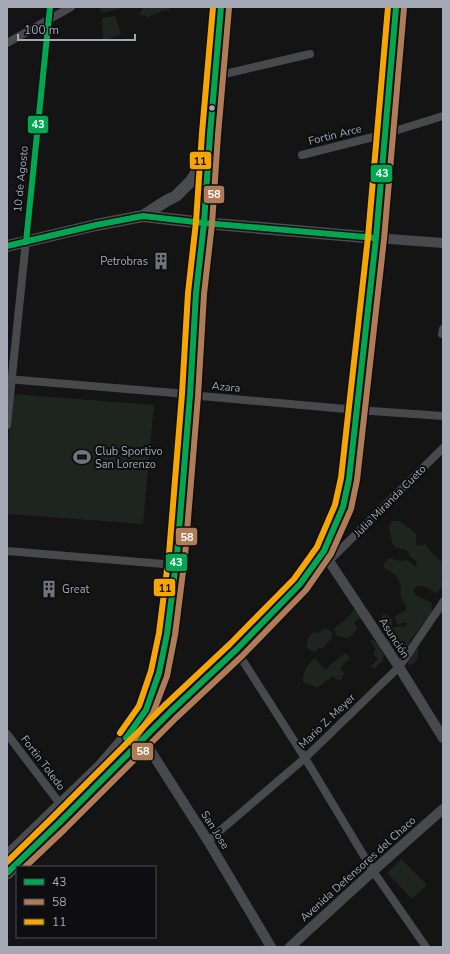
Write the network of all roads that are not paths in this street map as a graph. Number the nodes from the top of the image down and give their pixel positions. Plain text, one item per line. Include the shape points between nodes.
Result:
1 (50, 7) edge
2 (71, 7) edge
3 (221, 7) edge
4 (396, 7) edge
5 (48, 20) junction
6 (7, 43) edge
7 (310, 54) dead end
8 (216, 76) junction
9 (443, 116) edge
10 (385, 134) junction
11 (209, 153) junction
12 (302, 155) dead end
13 (143, 216) junction
14 (204, 223) junction
15 (376, 238) junction
16 (26, 242) junction
17 (443, 243) edge
18 (7, 246) edge
19 (9, 380) edge
20 (190, 396) junction
21 (357, 410) junction
22 (443, 416) edge
23 (7, 425) edge
24 (443, 448) edge
25 (7, 551) edge
26 (327, 556) junction
27 (176, 565) junction
28 (443, 604) edge
29 (236, 650) junction
30 (399, 667) junction
31 (149, 702) junction
32 (170, 712) junction
33 (132, 730) junction
34 (7, 734) edge
35 (443, 738) edge
36 (143, 739) junction
37 (304, 758) junction
38 (61, 805) junction
39 (443, 810) edge
40 (208, 841) junction
41 (7, 857) edge
42 (373, 871) junction
43 (7, 873) edge
44 (271, 947) edge
45 (290, 947) edge
46 (426, 947) edge

1 - 5 street, 10 de Agosto
2 - 5 street
3 - 8 highway
4 - 10 highway, Julia Miranda Cueto
5 - 6 street
5 - 16 street, 10 de Agosto
7 - 8 street
8 - 11 highway
9 - 10 street, Fortin Arce
10 - 12 street, Fortin Arce
10 - 15 highway, Julia Miranda Cueto
11 - 13 main road via 191,181 176,196
11 - 14 highway
13 - 14 main road
13 - 16 main road
14 - 15 main road
14 - 20 highway via 196,292
15 - 17 street
15 - 21 highway, Julia Miranda Cueto
16 - 18 main road
16 - 19 street, 10 de Agosto
19 - 20 street, Azara
19 - 23 street, 10 de Agosto
20 - 21 street, Azara
20 - 27 highway
21 - 22 street, Azara
21 - 26 highway, Julia Miranda Cueto via 349,479
24 - 26 street, Julia Miranda Cueto
25 - 27 street
26 - 29 highway, Julia Miranda Cueto
26 - 30 street, Asunción
27 - 31 highway via 167,634 159,673
28 - 30 street, Mario Z. Meyer
29 - 32 highway, Julia Miranda Cueto
29 - 37 street
30 - 35 street, Asunción
30 - 37 street, Mario Z. Meyer
31 - 32 highway
31 - 33 highway
32 - 36 highway, Julia Miranda Cueto
33 - 36 street, San Jose
33 - 38 highway via 100,767
34 - 38 street, Fortin Toledo
36 - 40 street, San Jose
36 - 43 highway, Julia Miranda Cueto
37 - 40 street, Mario Z. Meyer
37 - 42 street
38 - 41 highway
39 - 42 street, Avenida Defensores del Chaco
40 - 44 street, San Jose
42 - 45 street, Avenida Defensores del Chaco
42 - 46 street

